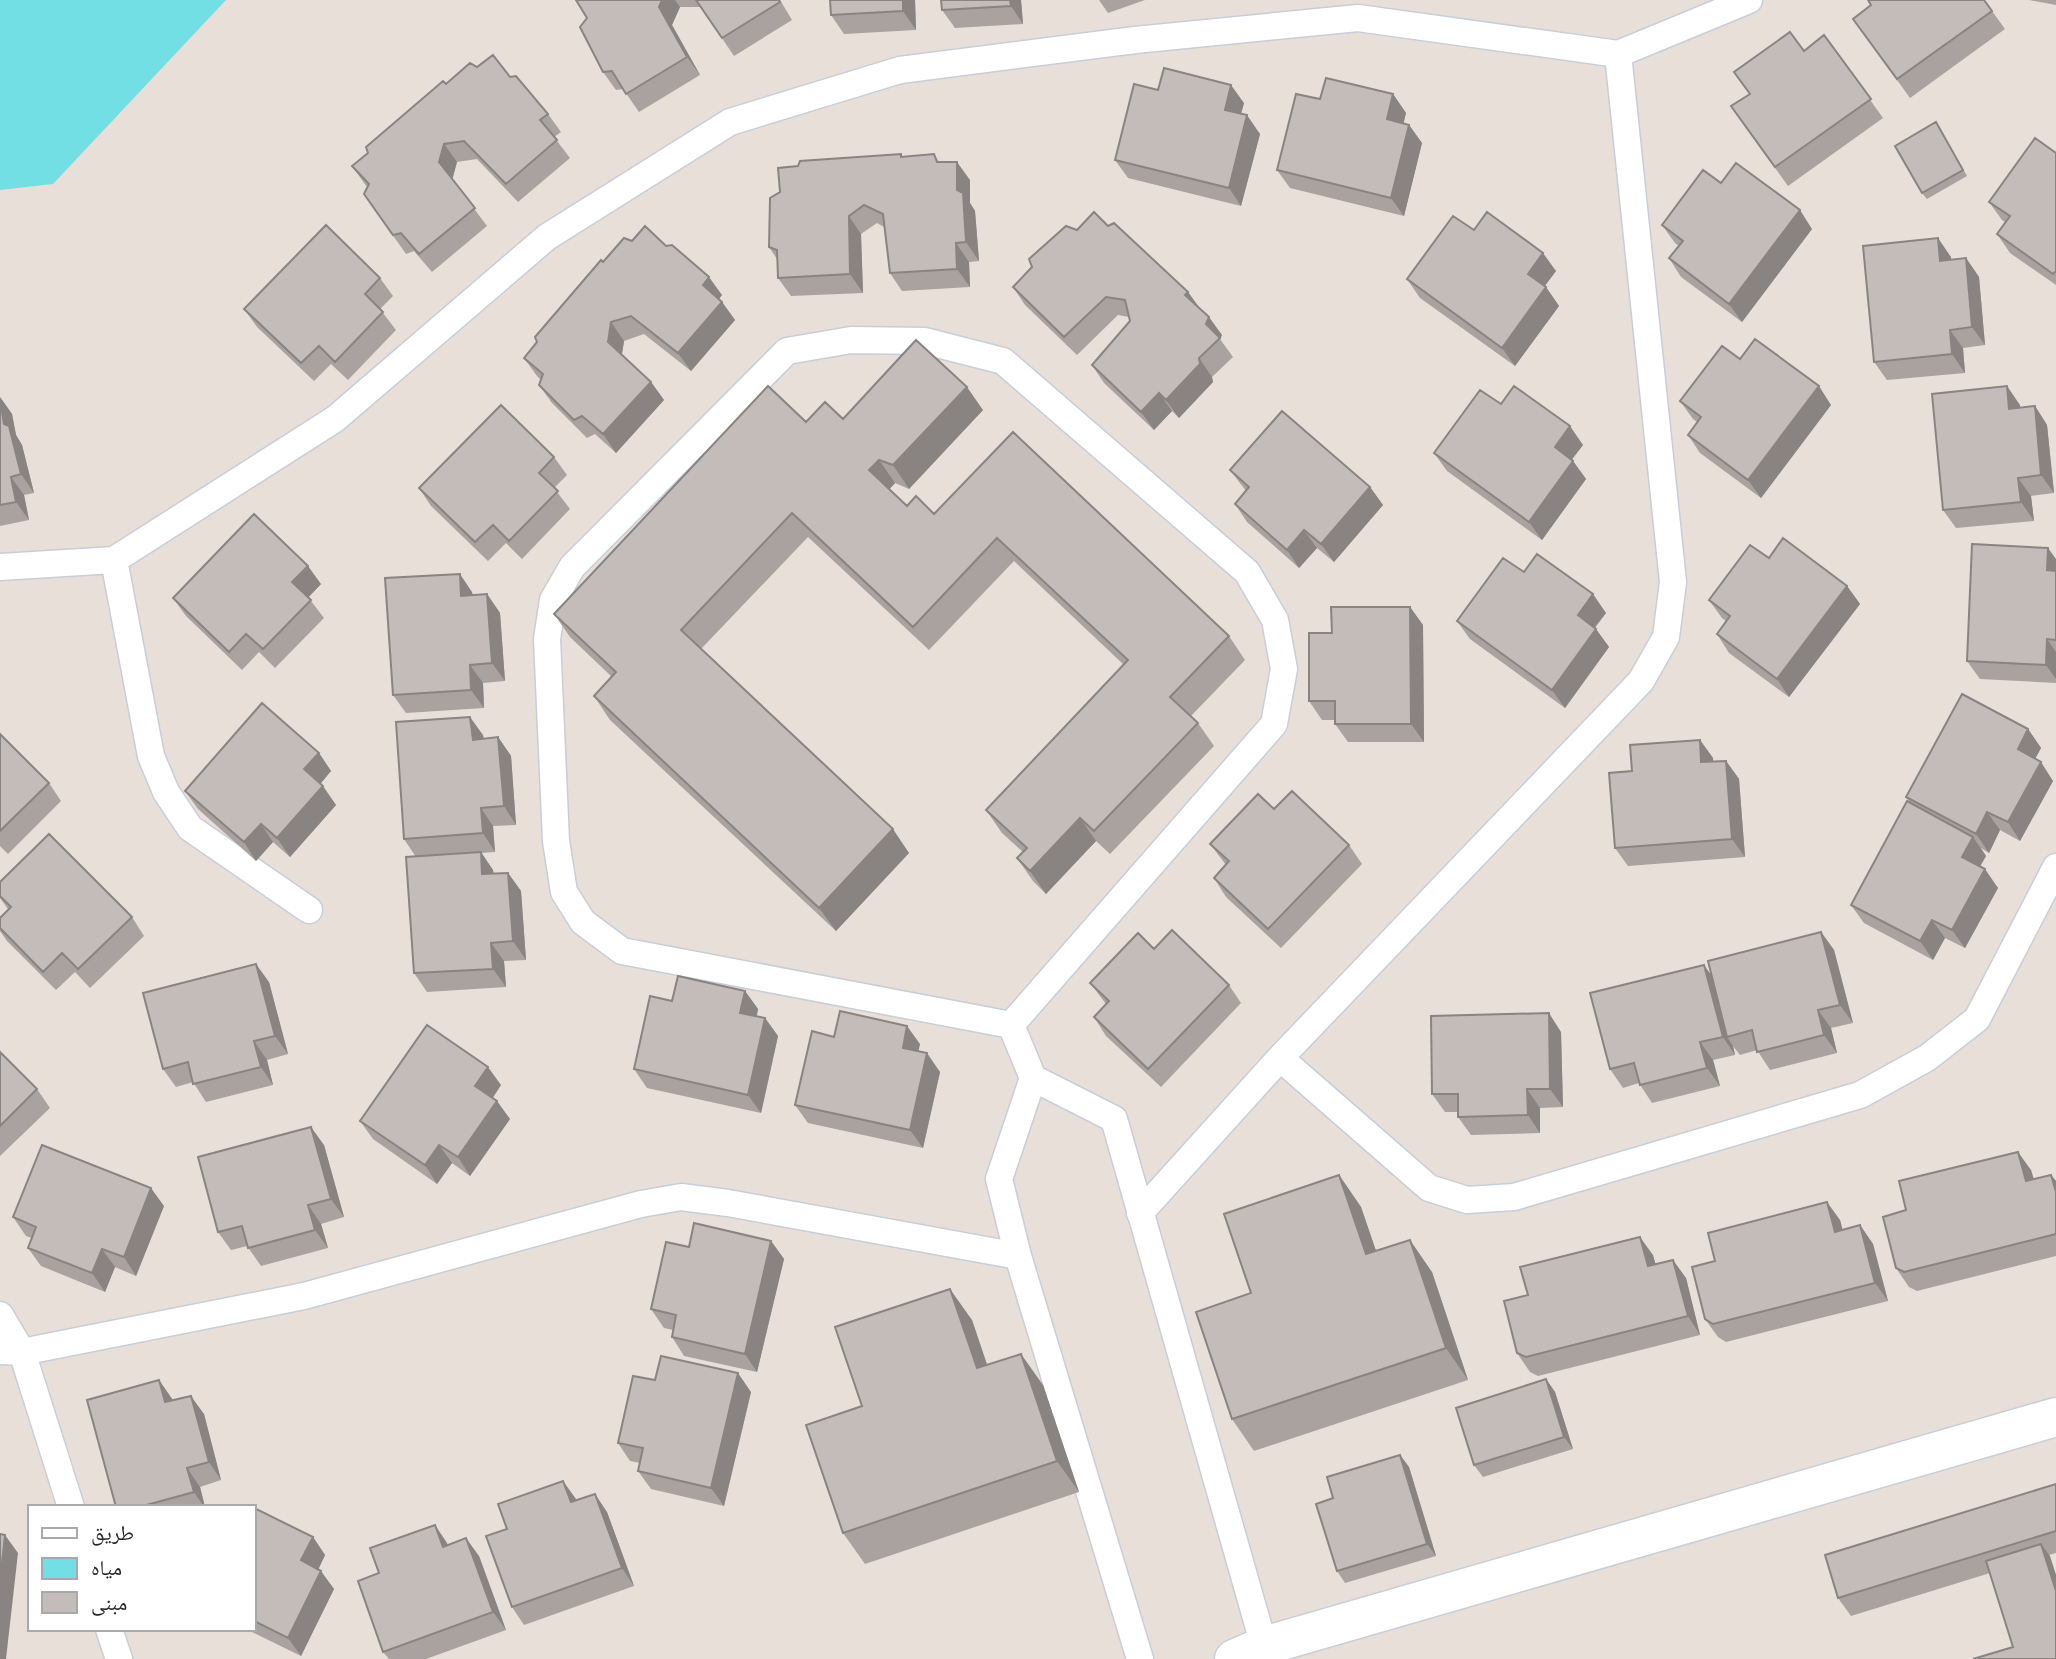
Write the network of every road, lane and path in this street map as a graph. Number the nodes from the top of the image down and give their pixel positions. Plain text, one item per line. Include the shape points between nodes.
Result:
1 (1749, 0) edge
2 (1618, 54) junction
3 (114, 560) junction
4 (0, 566) edge
5 (2056, 867) edge
6 (309, 910) dead end
7 (1011, 1025) junction
8 (1280, 1058) junction
9 (1033, 1078) junction
10 (1140, 1213) junction
11 (1018, 1256) junction
12 (0, 1315) edge
13 (11, 1352) edge
14 (2056, 1417) edge
15 (70, 1505) edge
16 (110, 1631) edge
17 (1249, 1652) edge
18 (119, 1659) edge
19 (1140, 1659) edge

1 - 2 lane
2 - 3 lane via 1358,18 900,70 730,122 547,237 335,419
2 - 8 lane via 1673,582 1666,637 1641,681
3 - 4 lane
3 - 6 lane via 151,756 166,792 190,828
5 - 8 lane via 1977,1019 1927,1058 1860,1095 1514,1197 1467,1200 1429,1188
7 - 7 lane via 1274,724 1284,669 1275,620 1247,572 1003,361 925,341 850,340 787,351 572,567 553,600 547,639 555,841 564,892 583,922 622,951
7 - 9 lane
8 - 10 lane
9 - 10 lane via 1114,1119
9 - 11 lane via 999,1179
10 - 17 lane
11 - 13 lane via 681,1197 304,1296
11 - 19 lane
12 - 13 lane
13 - 15 lane
14 - 17 street
16 - 18 lane

